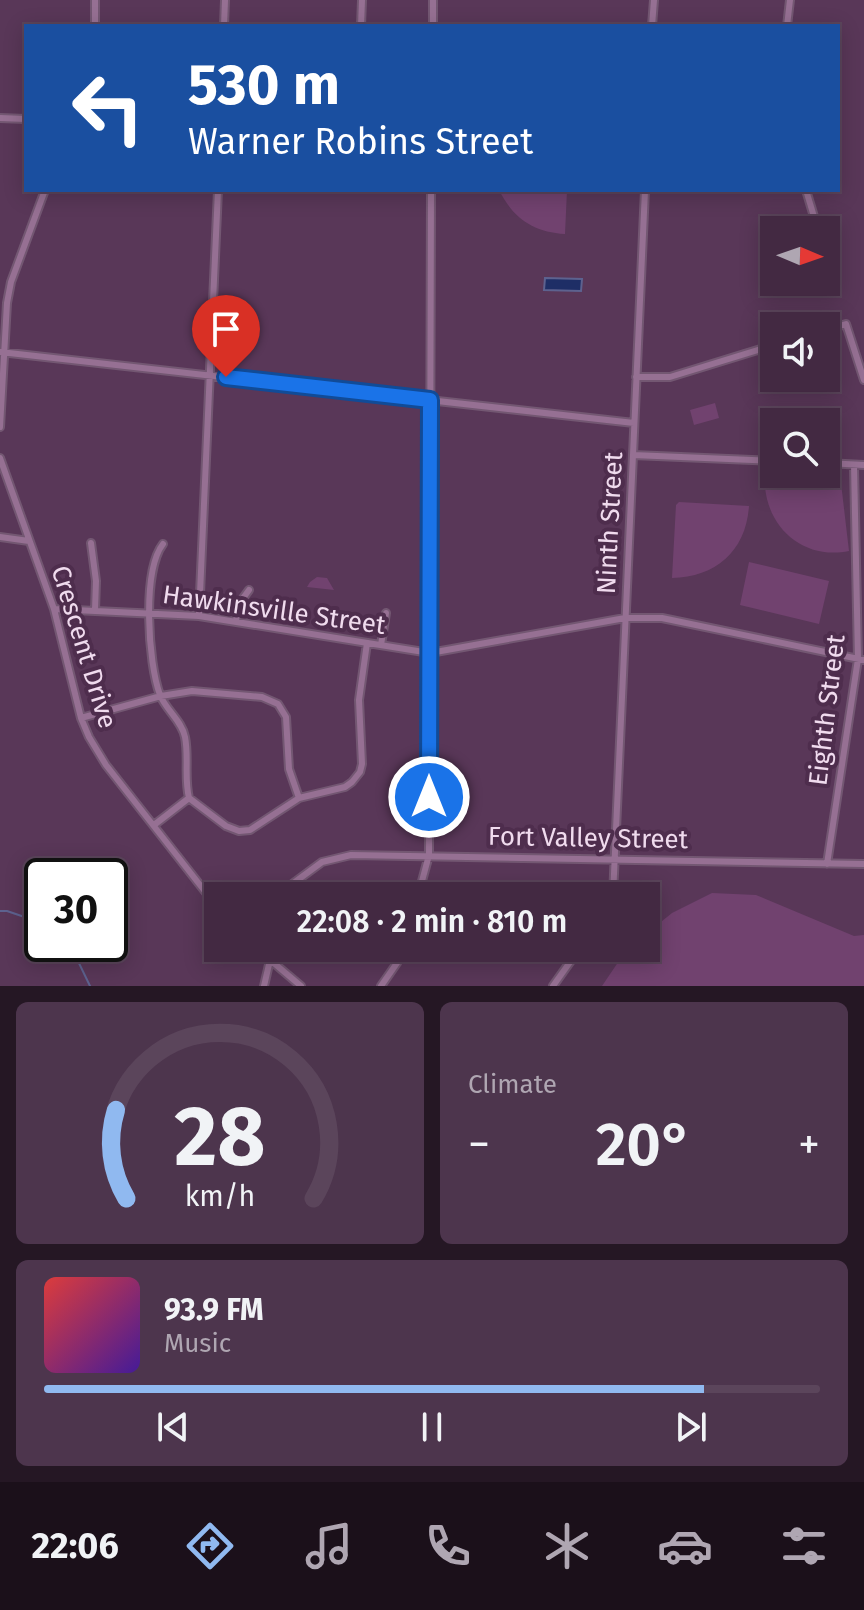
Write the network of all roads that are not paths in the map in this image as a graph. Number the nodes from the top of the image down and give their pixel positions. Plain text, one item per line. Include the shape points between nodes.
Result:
1 (95, 0) edge
2 (225, 0) edge
3 (362, 0) edge
4 (433, 0) edge
5 (654, 0) edge
6 (790, 0) edge
7 (95, 24) edge
8 (224, 24) edge
9 (361, 24) edge
10 (433, 24) edge
11 (652, 24) edge
12 (787, 24) edge
13 (0, 118) edge
14 (24, 119) edge
15 (44, 192) edge
16 (218, 192) edge
17 (431, 192) edge
18 (645, 192) edge
19 (807, 192) edge
20 (814, 216) edge
21 (840, 326) edge
22 (760, 349) edge
23 (2, 352) edge
24 (209, 375) junction
25 (636, 377) junction
26 (864, 380) edge
27 (430, 400) junction
28 (634, 423) junction
29 (0, 427) edge
30 (633, 455) junction
31 (0, 458) edge
32 (760, 460) edge
33 (840, 464) edge
34 (854, 465) junction
35 (864, 465) edge
36 (0, 537) edge
37 (29, 541) junction
38 (91, 543) dead end
39 (163, 544) dead end
40 (249, 590) dead end
41 (54, 609) junction
42 (95, 610) junction
43 (150, 613) junction
44 (386, 613) dead end
45 (199, 616) junction
46 (625, 618) junction
47 (236, 622) junction
48 (367, 643) junction
49 (381, 645) junction
50 (430, 653) junction
51 (861, 660) edge
52 (161, 696) junction
53 (81, 718) junction
54 (189, 798) junction
55 (299, 798) junction
56 (154, 825) junction
57 (429, 855) junction
58 (616, 858) junction
59 (827, 864) junction
60 (864, 864) edge
61 (295, 882) edge
62 (422, 882) edge
63 (614, 882) edge
64 (204, 890) edge
65 (270, 962) edge
66 (272, 962) edge
67 (396, 962) edge
68 (570, 962) edge
69 (264, 986) edge
70 (301, 986) edge
71 (381, 986) edge
72 (553, 986) edge

1 - 7 street
2 - 8 street
3 - 9 street
4 - 10 street
5 - 11 street
6 - 12 street
13 - 14 street
15 - 23 street via 11,282
16 - 24 street
17 - 27 street
18 - 25 street, Ninth Street
19 - 20 street
21 - 26 street via 846,324
22 - 25 street via 670,377
23 - 24 street
23 - 29 street
24 - 27 street
24 - 45 street
25 - 28 street, Ninth Street
27 - 28 street
27 - 50 street
28 - 30 street, Ninth Street
30 - 32 street
30 - 46 street, Ninth Street
31 - 37 street, Crescent Drive
33 - 34 street
34 - 35 street
34 - 51 street, Eighth Street
36 - 37 street
37 - 41 street, Crescent Drive
38 - 42 street
39 - 43 street via 153,560
40 - 47 street via 238,605
41 - 42 street, Hawkinsville Street
41 - 53 street, Crescent Drive
42 - 43 street, Hawkinsville Street
43 - 45 street, Hawkinsville Street
43 - 52 street via 151,663
44 - 49 street
45 - 47 street, Hawkinsville Street
46 - 50 street, Hawkinsville Street
46 - 51 street, Hawkinsville Street via 677,619
46 - 58 street, Ninth Street
47 - 48 street, Hawkinsville Street
48 - 49 street, Hawkinsville Street
48 - 55 street via 359,700 360,772 345,787
49 - 50 street, Hawkinsville Street
50 - 57 street
51 - 59 street, Eighth Street
52 - 53 street
52 - 54 street via 186,739
52 - 55 street via 192,691 272,700 286,717 289,769
53 - 56 street, Crescent Drive via 96,750
54 - 55 street via 239,831 258,826
54 - 56 street
56 - 64 street, Crescent Drive
57 - 58 street, Fort Valley Street
57 - 61 street, Fort Valley Street via 332,858
57 - 62 street
58 - 59 street, Fort Valley Street
58 - 63 street
59 - 60 street, Fort Valley Street
65 - 69 street
66 - 70 street
67 - 71 street
68 - 72 street

